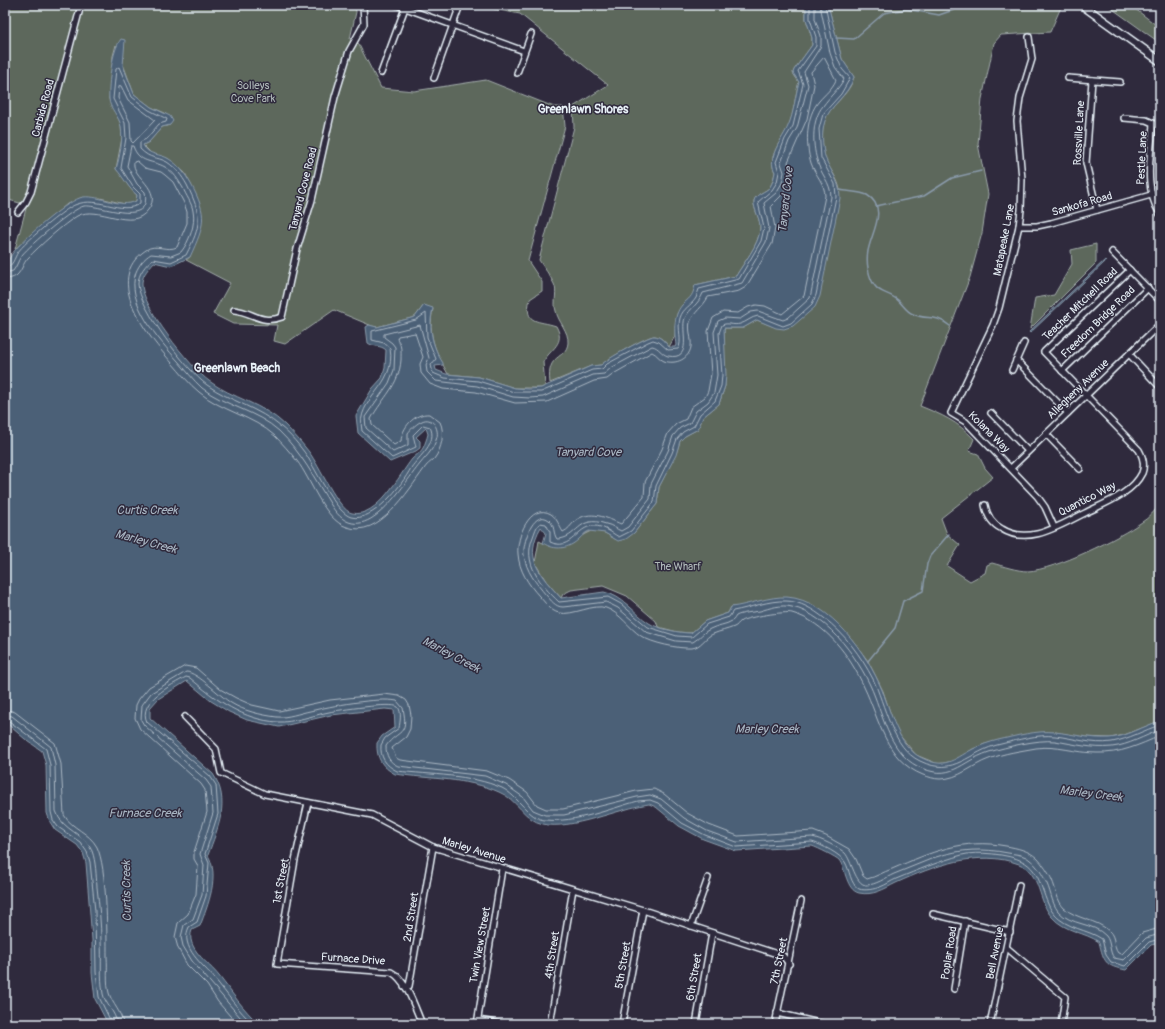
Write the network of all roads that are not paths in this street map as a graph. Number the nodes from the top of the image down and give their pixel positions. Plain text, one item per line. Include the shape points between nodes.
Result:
1 (81, 5) edge
2 (363, 5) edge
3 (397, 5) edge
4 (460, 5) edge
5 (1082, 5) edge
6 (1090, 5) edge
7 (404, 8) junction
8 (453, 25) junction
9 (531, 34) dead end
10 (1029, 37) dead end
11 (524, 51) junction
12 (1160, 56) edge
13 (1160, 61) edge
14 (381, 73) dead end
15 (517, 73) dead end
16 (434, 78) dead end
17 (1068, 78) dead end
18 (1092, 80) junction
19 (1120, 82) dead end
20 (1124, 118) dead end
21 (1154, 124) junction
22 (1160, 126) edge
23 (1151, 195) junction
24 (1097, 210) junction
25 (18, 212) dead end
26 (1160, 214) edge
27 (1019, 226) junction
28 (1112, 252) dead end
29 (1130, 270) junction
30 (1148, 288) junction
31 (1160, 301) edge
32 (234, 310) dead end
33 (1160, 324) edge
34 (1024, 344) dead end
35 (1044, 352) joint
36 (1129, 354) junction
37 (1016, 360) junction
38 (1012, 370) dead end
39 (1062, 371) junction
40 (1160, 387) edge
41 (1086, 396) junction
42 (951, 413) joint
43 (991, 413) dead end
44 (1068, 413) junction
45 (1046, 434) junction
46 (1028, 451) junction
47 (1011, 468) junction
48 (1080, 469) dead end
49 (985, 506) dead end
50 (1054, 527) junction
51 (185, 717) dead end
52 (308, 803) junction
53 (433, 847) junction
54 (502, 869) junction
55 (708, 878) dead end
56 (1018, 885) dead end
57 (574, 889) junction
58 (801, 901) dead end
59 (643, 910) junction
60 (932, 914) dead end
61 (965, 921) junction
62 (691, 926) junction
63 (1010, 932) junction
64 (712, 933) junction
65 (1007, 948) junction
66 (276, 962) joint
67 (789, 964) junction
68 (404, 986) junction
69 (954, 989) dead end
70 (777, 1014) junction
71 (477, 1022) edge
72 (422, 1024) edge
73 (501, 1024) edge
74 (550, 1024) edge
75 (622, 1024) edge
76 (696, 1024) edge
77 (775, 1024) edge
78 (823, 1024) edge
79 (990, 1024) edge
80 (1061, 1024) edge

1 - 25 street, Carbide Road via 31,192
2 - 32 street, Tanyard Cove Road via 362,28 349,51 312,200 297,249 282,317 269,321 262,320
3 - 7 street
4 - 8 street
5 - 13 main road
6 - 12 main road
7 - 8 street
7 - 14 street
8 - 11 street
8 - 16 street
9 - 11 street
10 - 27 street, Matapeake Lane via 1032,59 1020,98 1018,121 1022,186
11 - 15 street
17 - 18 street
18 - 19 street
18 - 24 street, Rossville Lane via 1086,163
20 - 21 street via 1146,120
21 - 22 street
21 - 23 street, Pestle Lane via 1149,180
23 - 24 street, Sankofa Road
23 - 26 street, Pestle Lane
24 - 27 street, Sankofa Road via 1037,226
27 - 42 street, Matapeake Lane via 995,320
28 - 29 street
29 - 30 street
29 - 35 street, Teacher Mitchell Road
30 - 31 street
30 - 39 street, Freedom Bridge Road
33 - 36 street, Allegheny Avenue
34 - 37 street
35 - 39 street, Quantico Way
36 - 40 street
36 - 41 street, Allegheny Avenue
37 - 38 street
37 - 44 street
39 - 41 street, Quantico Way
41 - 44 street, Allegheny Avenue
41 - 50 street, Quantico Way via 1139,450 1143,457 1143,469 1137,480 1119,495
42 - 47 street, Kolana Way via 966,422
43 - 46 street
44 - 45 street, Allegheny Avenue
45 - 46 street, Allegheny Avenue
45 - 48 street
46 - 47 street, Allegheny Avenue
47 - 50 street, Kolana Way via 1040,499
49 - 50 street, Quantico Way via 987,515 993,523 1009,533 1030,535
51 - 52 street, Marley Avenue via 216,750 222,773 265,794
52 - 53 street, Marley Avenue via 376,816
52 - 66 street, 1st Street
53 - 54 street, Marley Avenue
53 - 68 street, 2nd Street via 409,986
54 - 57 street, Marley Avenue
54 - 71 street, Twin View Street
55 - 62 street
56 - 63 street, Bell Avenue
57 - 59 street, Marley Avenue
57 - 74 street, 4th Street
58 - 67 street, 7th Street
59 - 62 street, Marley Avenue
59 - 75 street, 5th Street
60 - 61 street
61 - 63 street
61 - 69 street, Poplar Road
62 - 64 street, Marley Avenue
63 - 65 street, Bell Avenue
64 - 67 street, Marley Avenue via 783,956
64 - 76 street, 6th Street
65 - 79 street, Bell Avenue
65 - 80 street via 1065,997
66 - 68 street, Furnace Drive via 279,965 386,970 396,974
67 - 70 street, 7th Street
68 - 72 street, Furnace Drive
70 - 77 street, 7th Street
70 - 78 street
71 - 73 street

